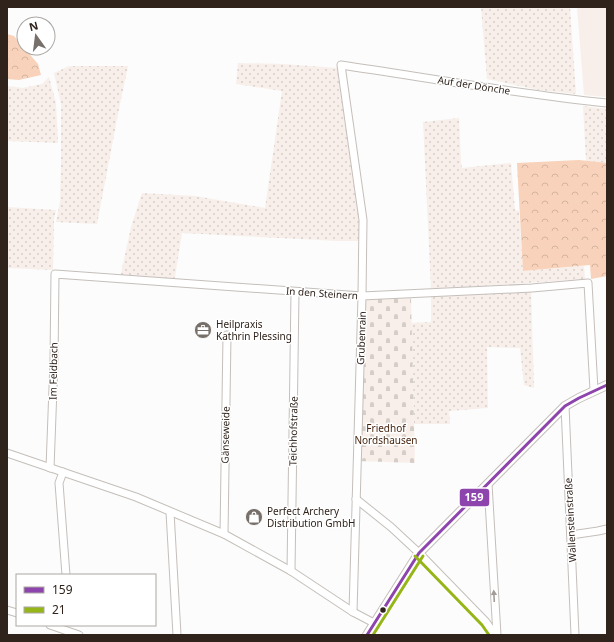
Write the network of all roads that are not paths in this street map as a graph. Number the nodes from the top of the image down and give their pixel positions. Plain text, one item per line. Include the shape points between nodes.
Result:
1 (341, 65) joint
2 (607, 103) edge
3 (55, 274) joint
4 (295, 292) junction
5 (362, 296) junction
6 (227, 335) dead end
7 (607, 385) edge
8 (594, 390) junction
9 (565, 406) junction
10 (7, 453) edge
11 (50, 468) junction
12 (63, 472) junction
13 (488, 484) junction
14 (356, 499) junction
15 (170, 512) junction
16 (607, 529) edge
17 (224, 534) junction
18 (571, 535) junction
19 (419, 553) junction
20 (291, 571) junction
21 (66, 574) edge
22 (352, 612) junction
23 (374, 623) junction
24 (53, 626) edge
25 (79, 635) edge
26 (177, 635) edge
27 (367, 635) edge
28 (496, 635) edge
29 (575, 635) edge

1 - 2 street, Auf der Dönche
1 - 5 street, Grubenrain via 363,220
3 - 4 street, In den Steinern
3 - 11 street, Im Feldbach
4 - 5 street, In den Steinern
4 - 20 street, Teichhofstraße
5 - 8 street, In den Steinern via 588,283
5 - 14 street, Grubenrain
6 - 17 street, Gänseweide
7 - 8 street
8 - 9 street
9 - 13 street
9 - 18 street, Wallensteinstraße
10 - 11 street
11 - 12 street
12 - 15 street via 136,496
12 - 21 street via 59,483
13 - 19 street
28 -> 13 street
14 - 19 street
14 - 22 street, Grubenrain
15 - 17 street
15 - 26 street
16 - 18 street
17 - 20 street
18 - 29 street, Wallensteinstraße
19 - 23 street
19 - 28 street
20 - 22 street
22 - 23 street
23 - 27 street
24 - 25 street

